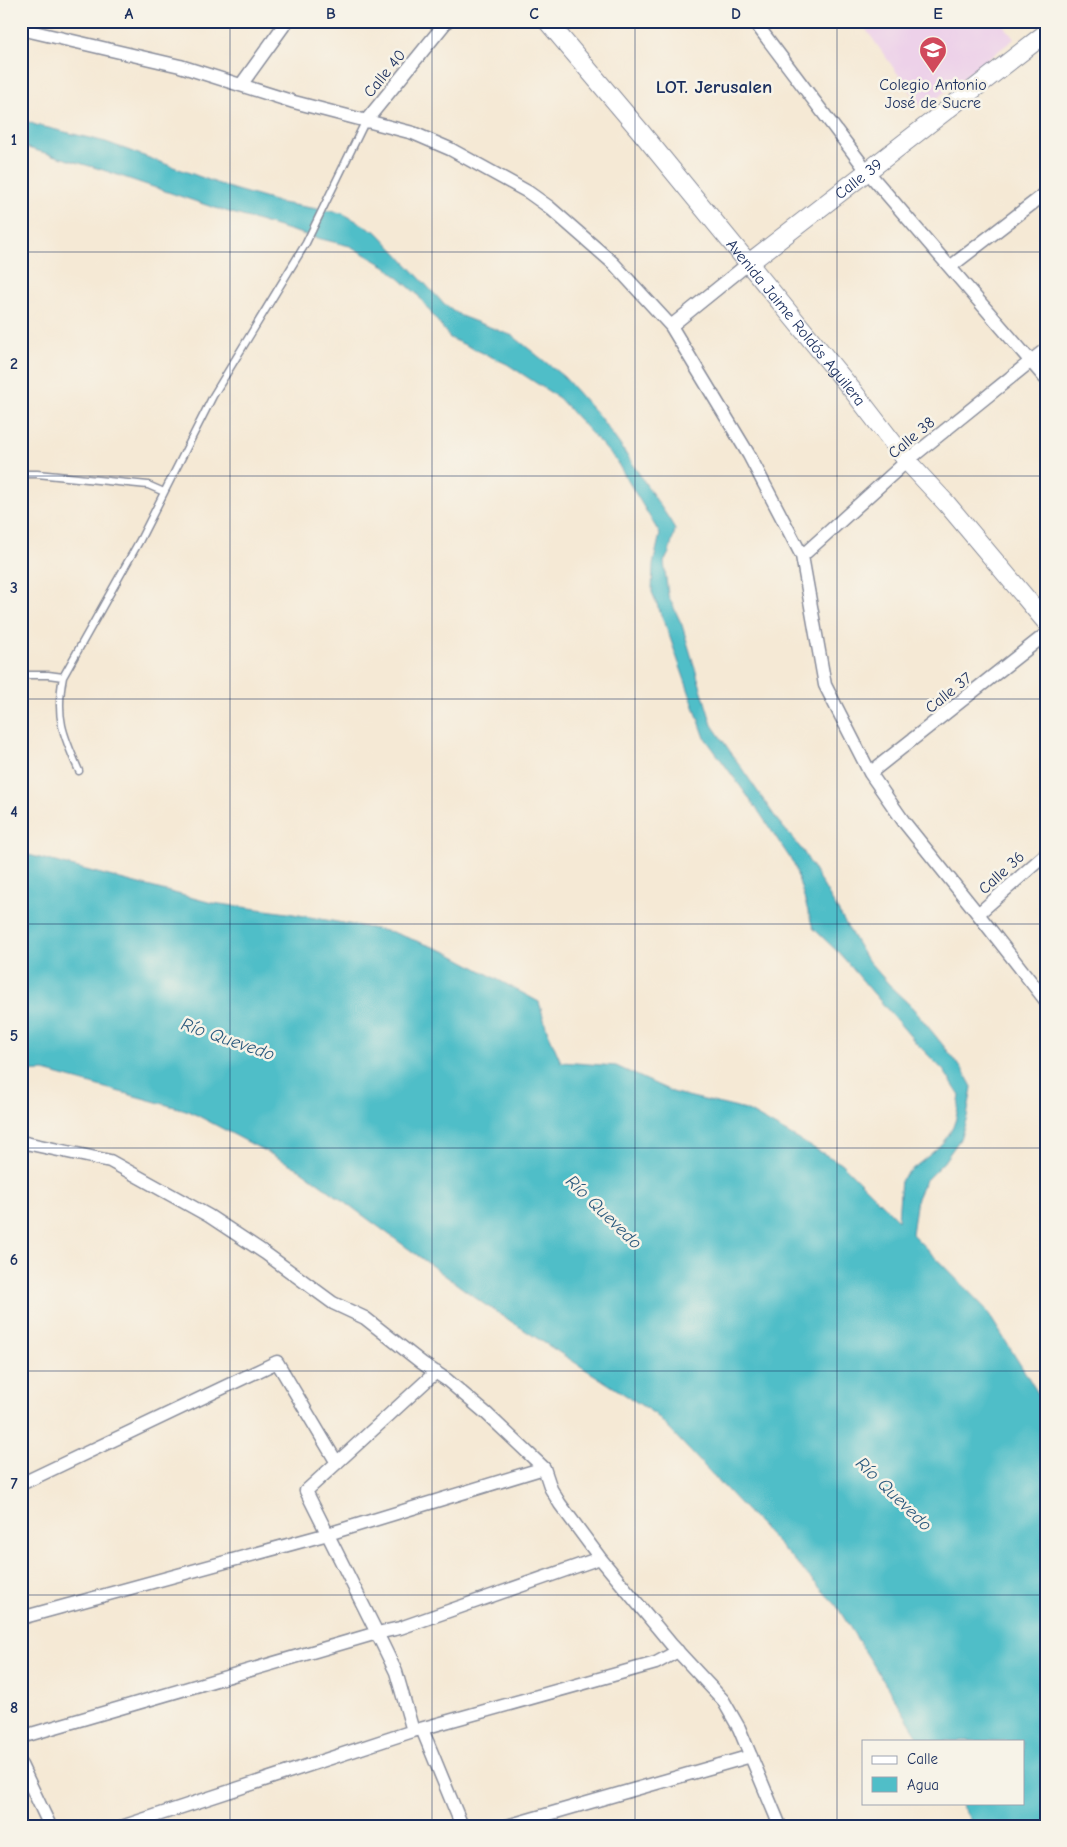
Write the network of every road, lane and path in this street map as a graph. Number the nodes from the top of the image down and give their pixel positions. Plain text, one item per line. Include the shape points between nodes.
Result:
1 (26, 21) edge
2 (287, 21) edge
3 (447, 21) edge
4 (548, 21) edge
5 (754, 21) edge
6 (21, 28) edge
7 (1046, 33) edge
8 (241, 85) junction
9 (365, 122) junction
10 (867, 171) junction
11 (1046, 193) edge
12 (749, 264) junction
13 (950, 267) junction
14 (671, 326) junction
15 (1046, 349) edge
16 (1031, 360) junction
17 (1046, 379) edge
18 (907, 462) junction
19 (21, 474) edge
20 (164, 492) junction
21 (802, 556) junction
22 (1046, 622) edge
23 (1046, 634) edge
24 (21, 675) edge
25 (63, 677) junction
26 (79, 771) dead end
27 (870, 773) junction
28 (1046, 854) edge
29 (978, 914) junction
30 (1046, 1002) edge
31 (21, 1142) edge
32 (436, 1372) junction
33 (337, 1463) junction
34 (544, 1468) junction
35 (21, 1484) edge
36 (328, 1534) junction
37 (600, 1558) junction
38 (21, 1618) edge
39 (377, 1633) junction
40 (678, 1651) junction
41 (418, 1730) junction
42 (21, 1737) edge
43 (751, 1756) junction
44 (21, 1765) edge
45 (50, 1826) edge
46 (124, 1826) edge
47 (462, 1826) edge
48 (507, 1826) edge
49 (780, 1826) edge

1 - 6 street
2 - 8 street
3 - 9 street, Calle 40
4 - 12 main road, Avenida Jaime Roldós Aguilera
5 - 10 street
6 - 8 street via 180,66
7 - 10 main road, Calle 39
8 - 9 street
9 - 14 street via 413,134 450,149 528,192 613,263
9 - 20 lane via 306,243 213,396
10 - 12 main road, Calle 39
10 - 13 street
11 - 13 street
12 - 14 street, Calle 39
12 - 18 main road, Avenida Jaime Roldós Aguilera
13 - 16 street
14 - 21 street via 749,455
15 - 16 street, Calle 38
16 - 17 street
16 - 18 street, Calle 38
18 - 21 street, Calle 38
18 - 22 main road, Avenida Jaime Roldós Aguilera via 947,504
19 - 20 lane via 148,485
20 - 25 lane
21 - 27 street via 825,685
23 - 27 street, Calle 37
24 - 25 lane
25 - 26 lane via 59,697 60,719
27 - 29 street via 904,822
28 - 29 street, Calle 36
29 - 30 street
31 - 32 street via 110,1161 209,1216 333,1302 365,1318
32 - 33 street
32 - 34 street
33 - 35 street via 277,1362
33 - 36 street via 306,1491
34 - 36 street
34 - 37 street via 560,1504
36 - 38 street
36 - 39 street
37 - 39 street via 400,1628
37 - 40 street
39 - 41 street
39 - 42 street
40 - 41 street via 656,1663
40 - 43 street via 724,1700
41 - 46 street
41 - 47 street
43 - 48 street
43 - 49 street
44 - 45 street

